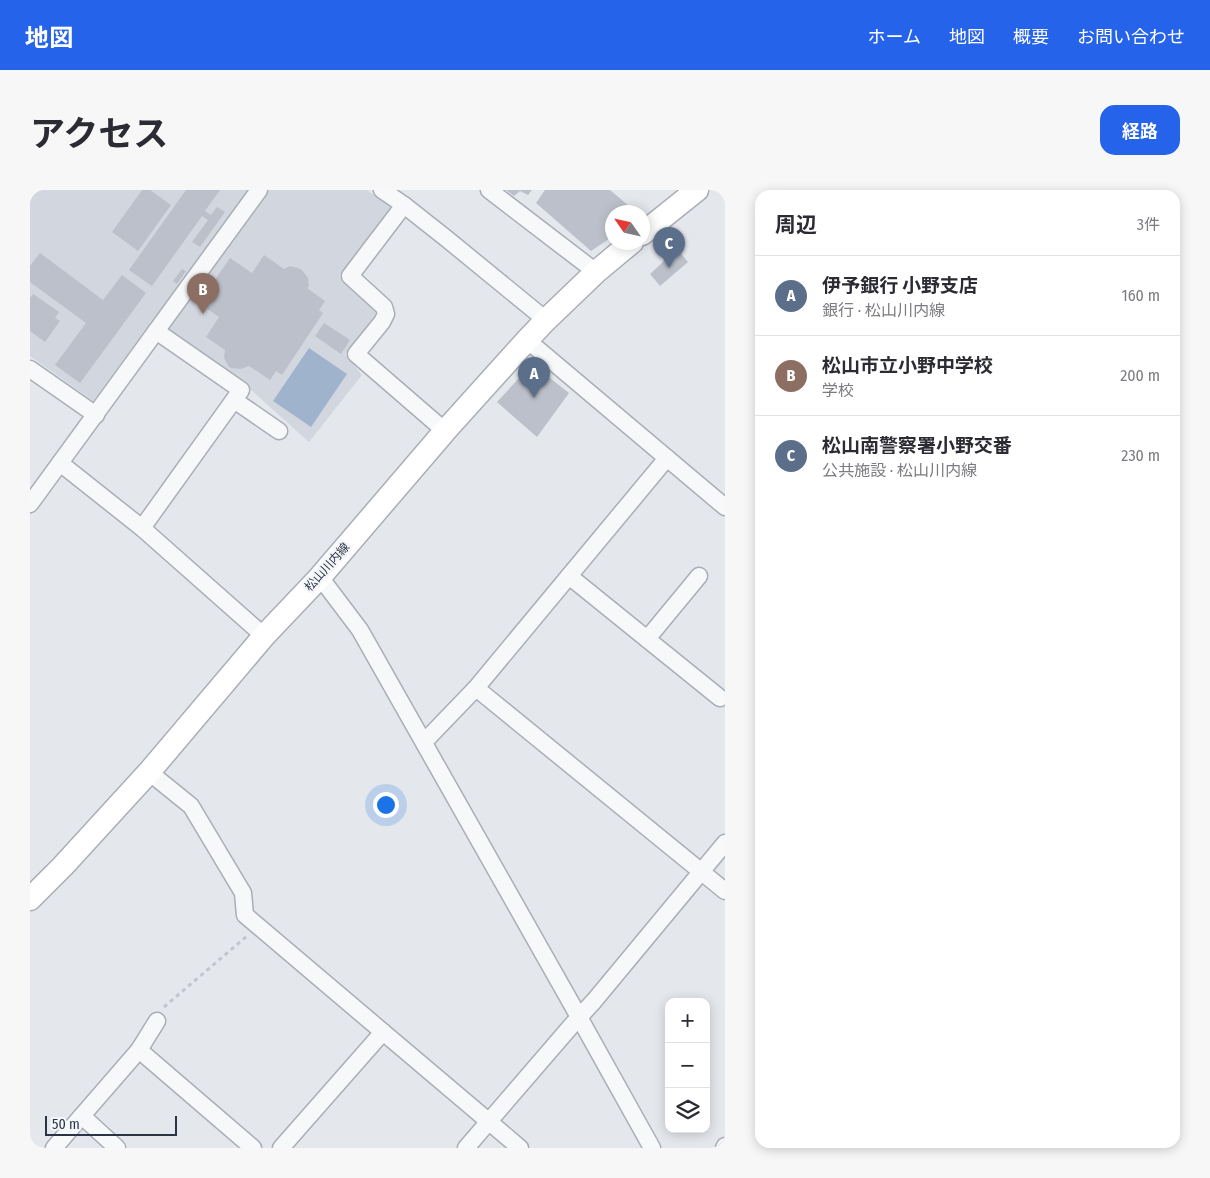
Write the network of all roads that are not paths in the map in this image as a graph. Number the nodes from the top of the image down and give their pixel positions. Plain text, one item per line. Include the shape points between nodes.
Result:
1 (259, 190) edge
2 (382, 190) edge
3 (489, 190) edge
4 (697, 190) edge
5 (404, 205) junction
6 (650, 228) edge
7 (622, 250) edge
8 (596, 272) junction
9 (546, 320) junction
10 (156, 331) junction
11 (526, 340) junction
12 (30, 369) edge
13 (234, 400) junction
14 (96, 415) junction
15 (280, 431) dead end
16 (445, 431) junction
17 (667, 458) junction
18 (60, 463) junction
19 (30, 504) edge
20 (725, 507) edge
21 (142, 528) junction
22 (569, 576) junction
23 (699, 576) dead end
24 (320, 577) junction
25 (264, 636) junction
26 (647, 639) junction
27 (476, 688) junction
28 (720, 698) dead end
29 (424, 742) junction
30 (149, 772) junction
31 (725, 842) edge
32 (701, 872) junction
33 (725, 891) edge
34 (30, 899) edge
35 (579, 1017) junction
36 (157, 1021) road end
37 (383, 1032) junction
38 (139, 1050) junction
39 (82, 1116) junction
40 (489, 1121) junction
41 (54, 1148) edge
42 (117, 1148) edge
43 (253, 1148) edge
44 (281, 1148) edge
45 (466, 1148) edge
46 (520, 1148) edge
47 (652, 1148) edge

1 - 10 street
2 - 5 street
3 - 8 street
4 - 6 main road
5 - 9 street
5 - 16 street via 350,276 384,307 386,314 356,354
7 - 8 main road, 松山川内線
8 - 9 main road, 松山川内線
9 - 11 main road, 松山川内線
10 - 13 street via 241,390
10 - 14 street
11 - 16 main road, 松山川内線
11 - 17 street
12 - 14 street
13 - 15 street
13 - 21 street
14 - 18 street
16 - 24 main road, 松山川内線
17 - 20 street
17 - 22 street
18 - 19 street
18 - 21 street
21 - 25 street
22 - 26 street
22 - 27 street
23 - 26 street
24 - 25 main road, 松山川内線
24 - 29 street via 360,630
25 - 30 main road, 松山川内線
26 - 28 street
27 - 29 street
27 - 32 street
29 - 35 street
30 - 34 main road, 松山川内線
30 - 37 street via 191,806 243,893 245,915
31 - 32 street
32 - 33 street
32 - 35 street
35 - 40 street
35 - 47 street
36 - 38 street
37 - 40 street
37 - 44 street
38 - 39 street
38 - 43 street
39 - 41 street
39 - 42 street
40 - 45 street
40 - 46 street

